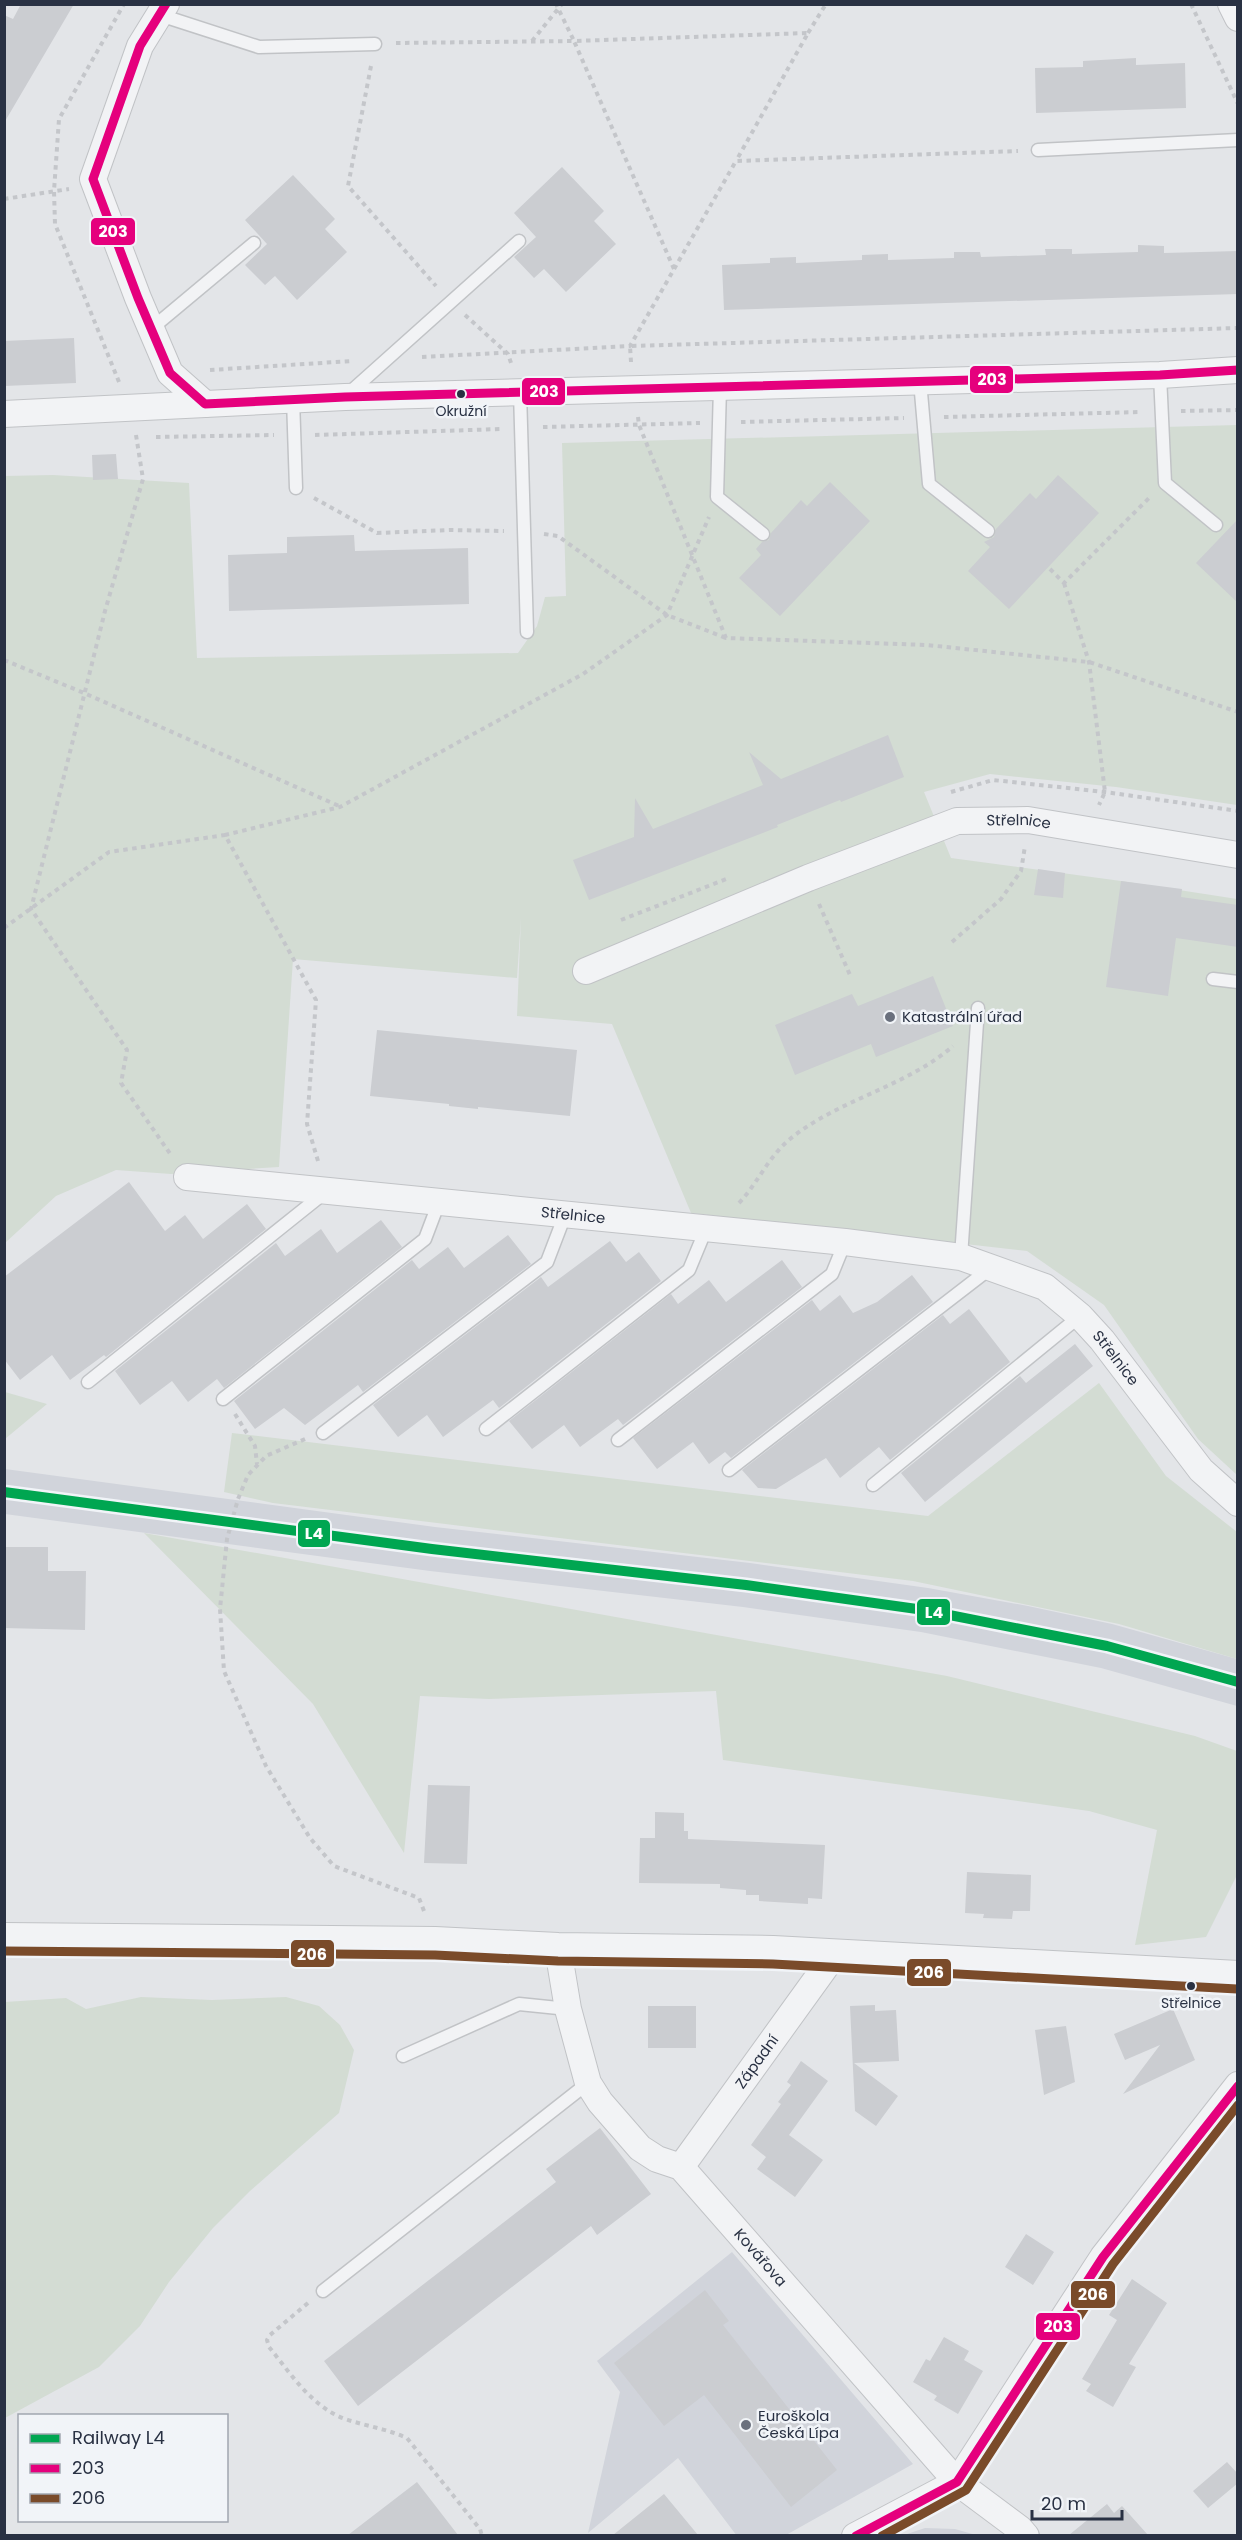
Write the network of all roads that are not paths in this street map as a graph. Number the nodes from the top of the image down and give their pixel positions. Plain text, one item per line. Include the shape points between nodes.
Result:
1 (1231, 4) edge
2 (163, 10) edge
3 (1238, 18) edge
4 (375, 44) road end
5 (1238, 140) edge
6 (1038, 150) road end
7 (519, 241) dead end
8 (254, 243) dead end
9 (151, 328) junction
10 (1238, 370) edge
11 (1160, 375) junction
12 (920, 381) junction
13 (720, 387) junction
14 (520, 392) junction
15 (345, 397) junction
16 (293, 399) junction
17 (205, 404) junction
18 (4, 414) edge
19 (296, 488) dead end
20 (1216, 525) dead end
21 (988, 531) dead end
22 (763, 534) dead end
23 (527, 632) dead end
24 (1238, 855) edge
25 (586, 971) dead end
26 (1213, 979) dead end
27 (1238, 982) edge
28 (978, 1008) dead end
29 (187, 1177) road end
30 (327, 1191) junction
31 (439, 1202) junction
32 (565, 1215) junction
33 (706, 1229) junction
34 (845, 1242) junction
35 (961, 1257) junction
36 (992, 1266) junction
37 (1080, 1316) junction
38 (88, 1382) dead end
39 (223, 1399) road end
40 (486, 1429) dead end
41 (323, 1433) road end
42 (618, 1440) dead end
43 (729, 1470) dead end
44 (873, 1485) dead end
45 (1238, 1503) edge
46 (4, 1939) edge
47 (558, 1949) junction
48 (834, 1955) junction
49 (1238, 1977) edge
50 (568, 2009) junction
51 (403, 2056) dead end
52 (588, 2083) junction
53 (1238, 2085) edge
54 (681, 2167) junction
55 (322, 2291) road end
56 (957, 2482) junction
57 (855, 2535) edge
58 (1026, 2535) edge

1 - 3 street
2 - 4 lane via 259,46
2 - 9 street via 140,46 93,179
5 - 6 lane
7 - 15 lane
8 - 9 lane
9 - 17 street via 170,373
10 - 11 street
11 - 12 street
11 - 20 lane via 1165,483
12 - 13 street
12 - 21 lane via 929,484
13 - 14 street
13 - 22 lane via 717,497
14 - 15 street
14 - 23 lane
15 - 16 street
16 - 17 street
16 - 19 lane
17 - 18 street
24 - 25 street, Střelnice via 1028,820 957,821 808,878
26 - 27 lane
28 - 35 lane
29 - 30 street, Střelnice
30 - 31 street, Střelnice
30 - 38 lane
31 - 32 street, Střelnice
31 - 39 lane via 424,1239
32 - 33 street, Střelnice
32 - 41 lane via 547,1262
33 - 34 street, Střelnice
33 - 40 lane via 689,1270
34 - 35 street, Střelnice
34 - 42 lane via 832,1274
35 - 36 street, Střelnice
36 - 37 street, Střelnice via 1045,1287
36 - 43 lane
37 - 44 lane
37 - 45 street, Střelnice via 1201,1470
46 - 47 street via 435,1943
47 - 48 street
47 - 50 street, Kovářova
48 - 49 street
48 - 54 street, Západní
50 - 51 lane via 519,2004
50 - 52 street, Kovářova
52 - 54 street, Kovářova via 640,2148
52 - 55 lane
53 - 56 street via 1103,2257
54 - 56 street, Kovářova
56 - 57 street
56 - 58 street, Kovářova

